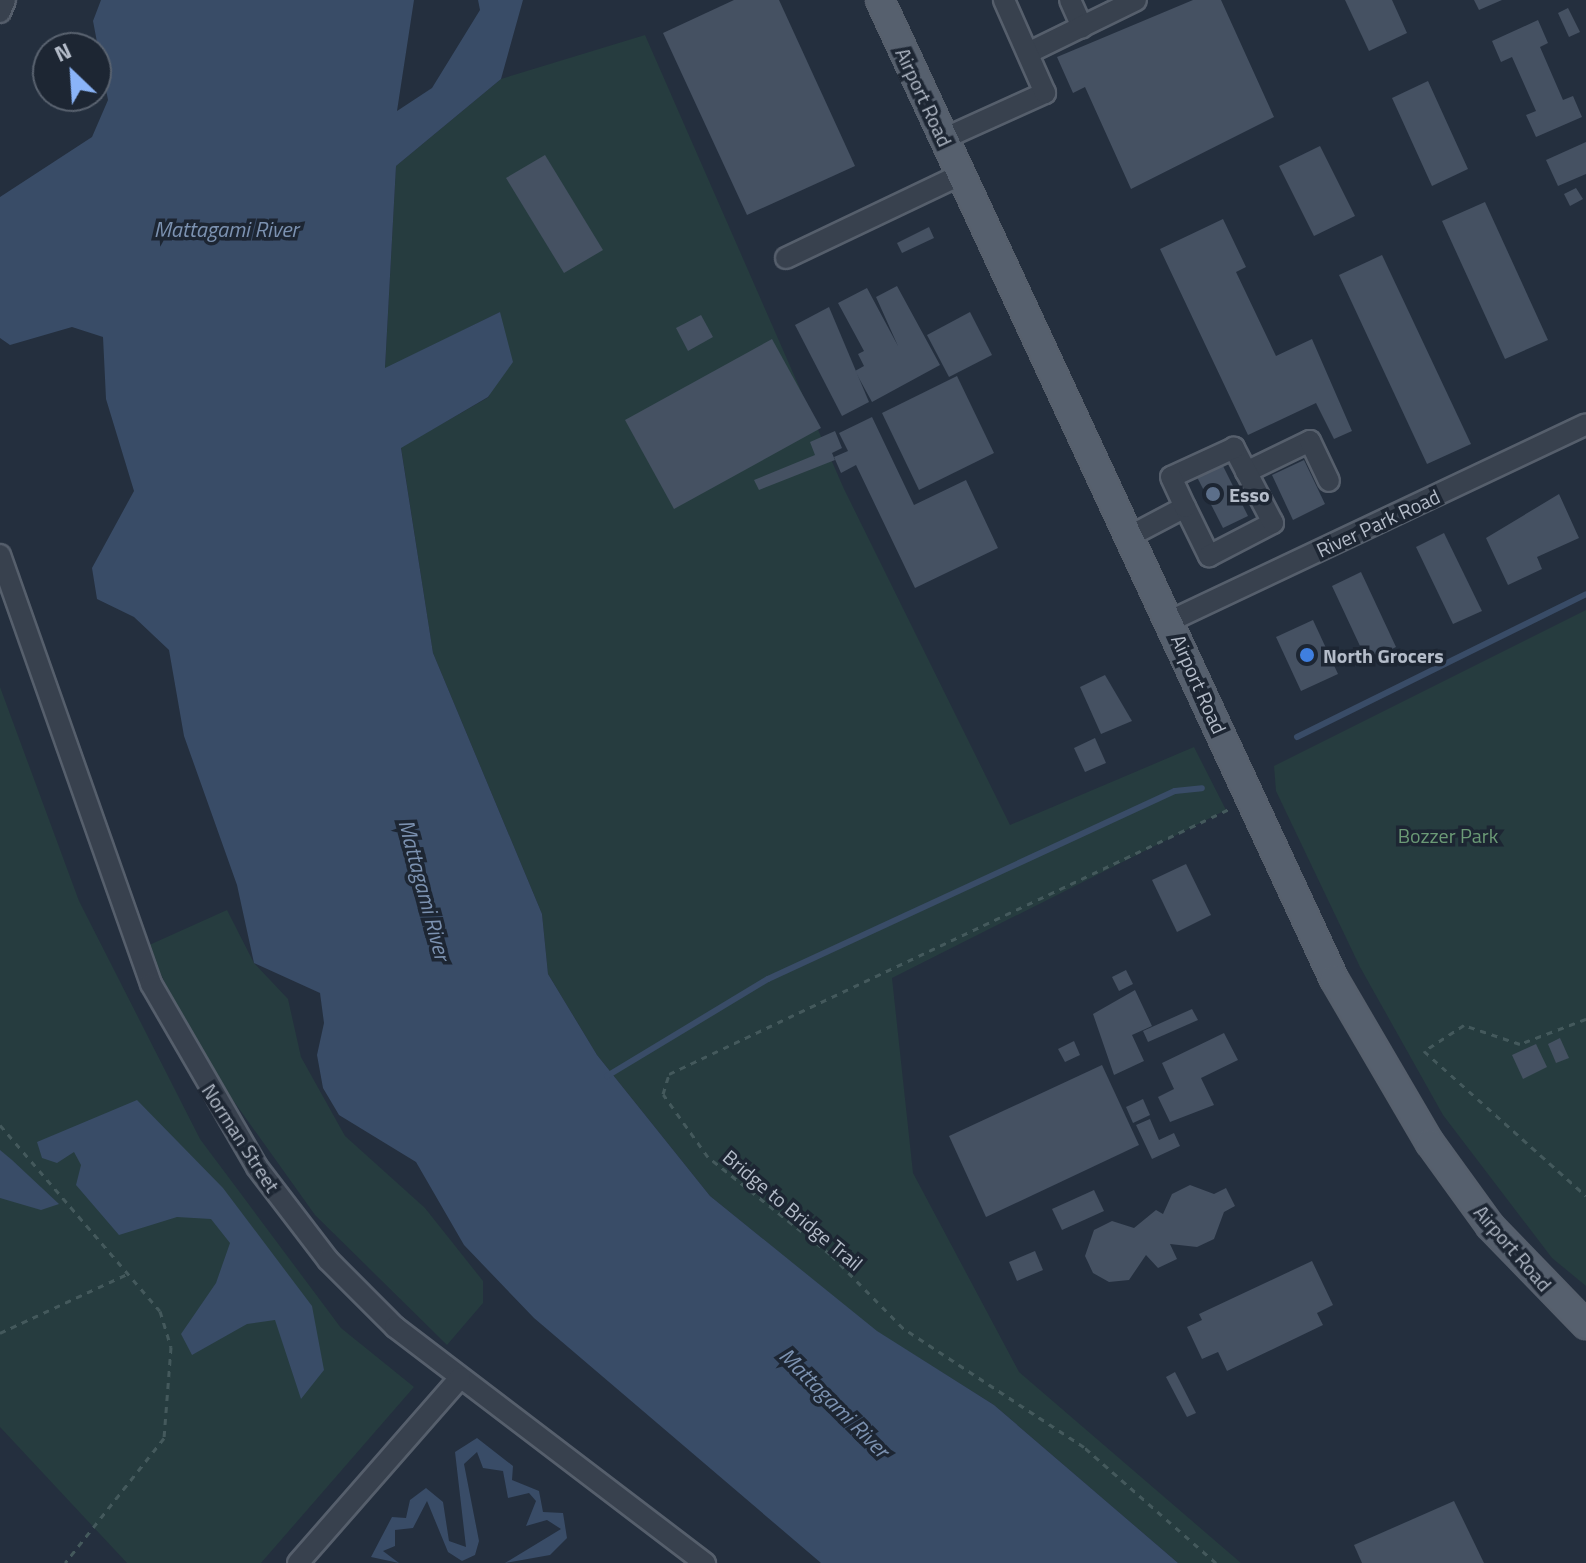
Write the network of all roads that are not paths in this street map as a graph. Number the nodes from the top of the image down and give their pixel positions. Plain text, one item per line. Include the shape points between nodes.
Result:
1 (5, 0) edge
2 (880, 0) edge
3 (1004, 0) edge
4 (1070, 0) edge
5 (1136, 0) edge
6 (0, 12) edge
7 (1082, 27) junction
8 (1028, 53) junction
9 (943, 139) junction
10 (960, 175) junction
11 (786, 258) dead end
12 (1586, 424) edge
13 (1246, 472) junction
14 (1329, 481) dead end
15 (1185, 507) junction
16 (1130, 536) junction
17 (0, 555) edge
18 (1170, 621) junction
19 (1586, 1325) edge
20 (460, 1378) junction
21 (298, 1563) edge
22 (705, 1563) edge

1 - 6 street
2 - 9 main road, Airport Road
3 - 8 street
4 - 7 street
5 - 7 street
7 - 8 street
8 - 9 street via 1045,93
9 - 10 main road, Airport Road
10 - 11 street
10 - 16 main road, Airport Road
12 - 18 street, River Park Road
13 - 14 street via 1310,441
13 - 15 street via 1234,448 1171,477
13 - 15 street via 1273,523 1209,556
15 - 16 street
16 - 18 main road, Airport Road
17 - 20 street, Norman Street via 63,718 104,865 141,958 216,1106 328,1260
18 - 19 main road, Airport Road via 1334,979 1430,1143 1490,1226
20 - 21 street
20 - 22 street, Norman Street

